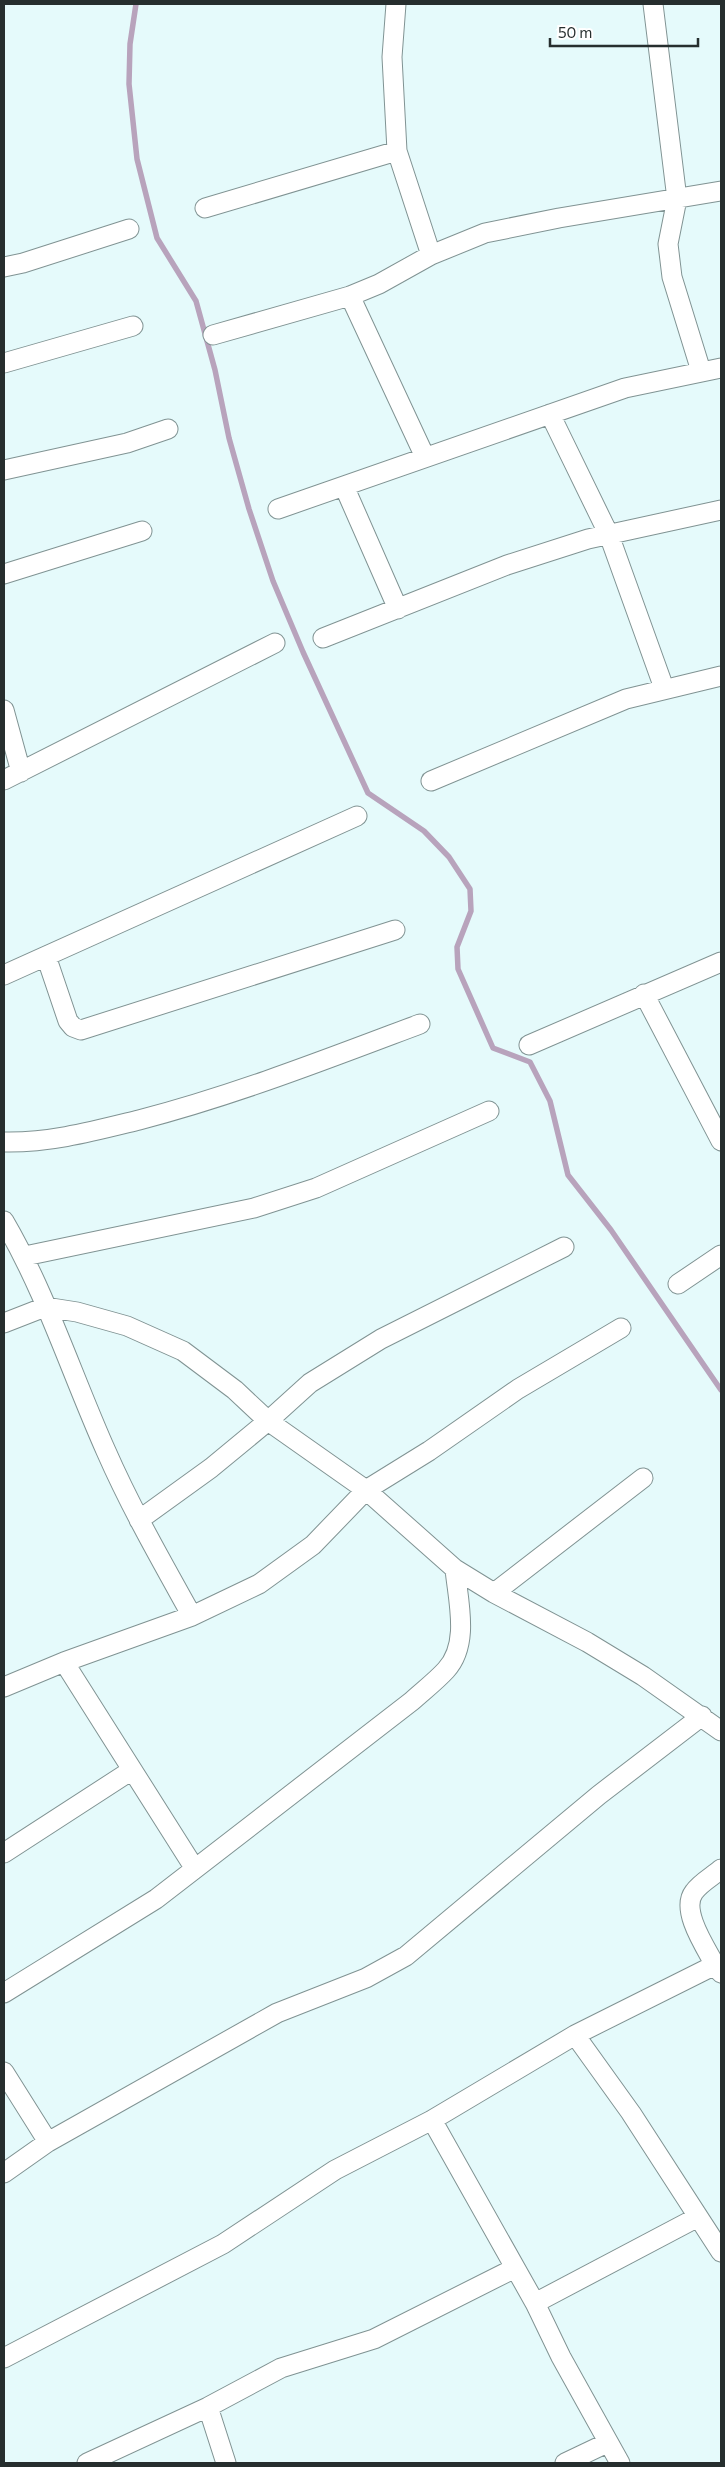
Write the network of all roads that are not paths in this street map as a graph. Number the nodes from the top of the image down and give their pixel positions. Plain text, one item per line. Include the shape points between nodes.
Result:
1 (396, 4) edge
2 (653, 4) edge
3 (397, 151) junction
4 (721, 191) edge
5 (677, 199) junction
6 (206, 208) dead end
7 (129, 229) dead end
8 (431, 255) junction
9 (4, 267) edge
10 (350, 296) junction
11 (133, 326) dead end
12 (213, 335) dead end
13 (4, 363) edge
14 (721, 368) edge
15 (701, 371) junction
16 (550, 414) junction
17 (168, 429) dead end
18 (425, 457) junction
19 (4, 470) edge
20 (344, 486) junction
21 (278, 509) dead end
22 (721, 510) edge
23 (142, 531) dead end
24 (608, 535) junction
25 (4, 574) edge
26 (398, 609) junction
27 (323, 638) dead end
28 (275, 643) dead end
29 (721, 676) edge
30 (664, 688) junction
31 (4, 710) edge
32 (21, 772) junction
33 (4, 780) edge
34 (431, 781) dead end
35 (357, 816) dead end
36 (395, 930) dead end
37 (46, 956) junction
38 (721, 962) edge
39 (4, 975) edge
40 (644, 994) junction
41 (420, 1024) dead end
42 (529, 1045) dead end
43 (489, 1111) dead end
44 (721, 1141) edge
45 (4, 1142) edge
46 (4, 1221) edge
47 (564, 1247) dead end
48 (721, 1255) edge
49 (24, 1256) junction
50 (678, 1284) dead end
51 (45, 1307) junction
52 (4, 1323) edge
53 (621, 1328) dead end
54 (268, 1421) junction
55 (643, 1478) dead end
56 (366, 1490) junction
57 (139, 1520) junction
58 (455, 1570) junction
59 (494, 1594) junction
60 (192, 1616) junction
61 (64, 1662) junction
62 (4, 1687) edge
63 (702, 1716) junction
64 (721, 1731) edge
65 (132, 1770) junction
66 (4, 1853) edge
67 (195, 1869) junction
68 (721, 1869) edge
69 (718, 1969) edge
70 (4, 1993) edge
71 (575, 2035) junction
72 (4, 2072) edge
73 (432, 2120) junction
74 (48, 2142) junction
75 (4, 2173) edge
76 (698, 2217) junction
77 (721, 2252) edge
78 (515, 2268) junction
79 (535, 2303) junction
80 (4, 2358) edge
81 (208, 2406) junction
82 (607, 2443) junction
83 (110, 2458) edge
84 (87, 2463) edge
85 (226, 2463) edge
86 (565, 2463) edge
87 (620, 2463) edge

1 - 3 street via 392,57
2 - 5 street
3 - 6 street
3 - 8 street
4 - 5 street
5 - 8 street via 485,234
5 - 15 street via 668,244 672,278
7 - 9 street via 23,264
8 - 10 street
10 - 12 street
10 - 18 street
11 - 13 street
14 - 15 street
15 - 16 street via 625,388
16 - 18 street
16 - 24 street
17 - 19 street via 127,443
18 - 20 street
20 - 21 street
20 - 26 street
22 - 24 street
23 - 25 street
24 - 26 street via 507,565
24 - 30 street
26 - 27 street
28 - 32 street
29 - 30 street
30 - 34 street via 626,699
31 - 32 street
32 - 33 street
35 - 37 street
36 - 37 street via 81,1030 68,1021
37 - 39 street
38 - 40 street
40 - 42 street
40 - 44 street
41 - 45 street via 285,1075 166,1112 79,1135 24,1143
43 - 49 street via 316,1188 254,1208
46 - 49 street
47 - 54 street via 381,1339 310,1383
48 - 50 street
49 - 51 street
51 - 52 street
51 - 54 street via 127,1326 183,1350 235,1390
51 - 57 street
53 - 56 street via 518,1389
54 - 56 street
54 - 57 street via 211,1468
55 - 59 street
56 - 58 street
56 - 60 street via 313,1545 287,1565 259,1584
57 - 60 street
58 - 59 street
58 - 67 street via 460,1631 458,1650 447,1669 412,1701
59 - 63 street via 587,1642
60 - 61 street
61 - 62 street
61 - 65 street
63 - 64 street
63 - 74 street via 599,1795 406,1956 366,1978 277,2013
65 - 66 street
65 - 67 street
67 - 70 street via 156,1899
68 - 69 street via 694,1892 689,1901 696,1930
69 - 71 street
71 - 73 street
71 - 76 street
72 - 74 street
73 - 78 street
73 - 80 street via 335,2170 223,2244
74 - 75 street
76 - 77 street
76 - 79 street
78 - 79 street
78 - 81 street via 374,2339 281,2368
79 - 82 street
81 - 83 street
81 - 85 street
82 - 86 street
82 - 87 street
83 - 84 street

